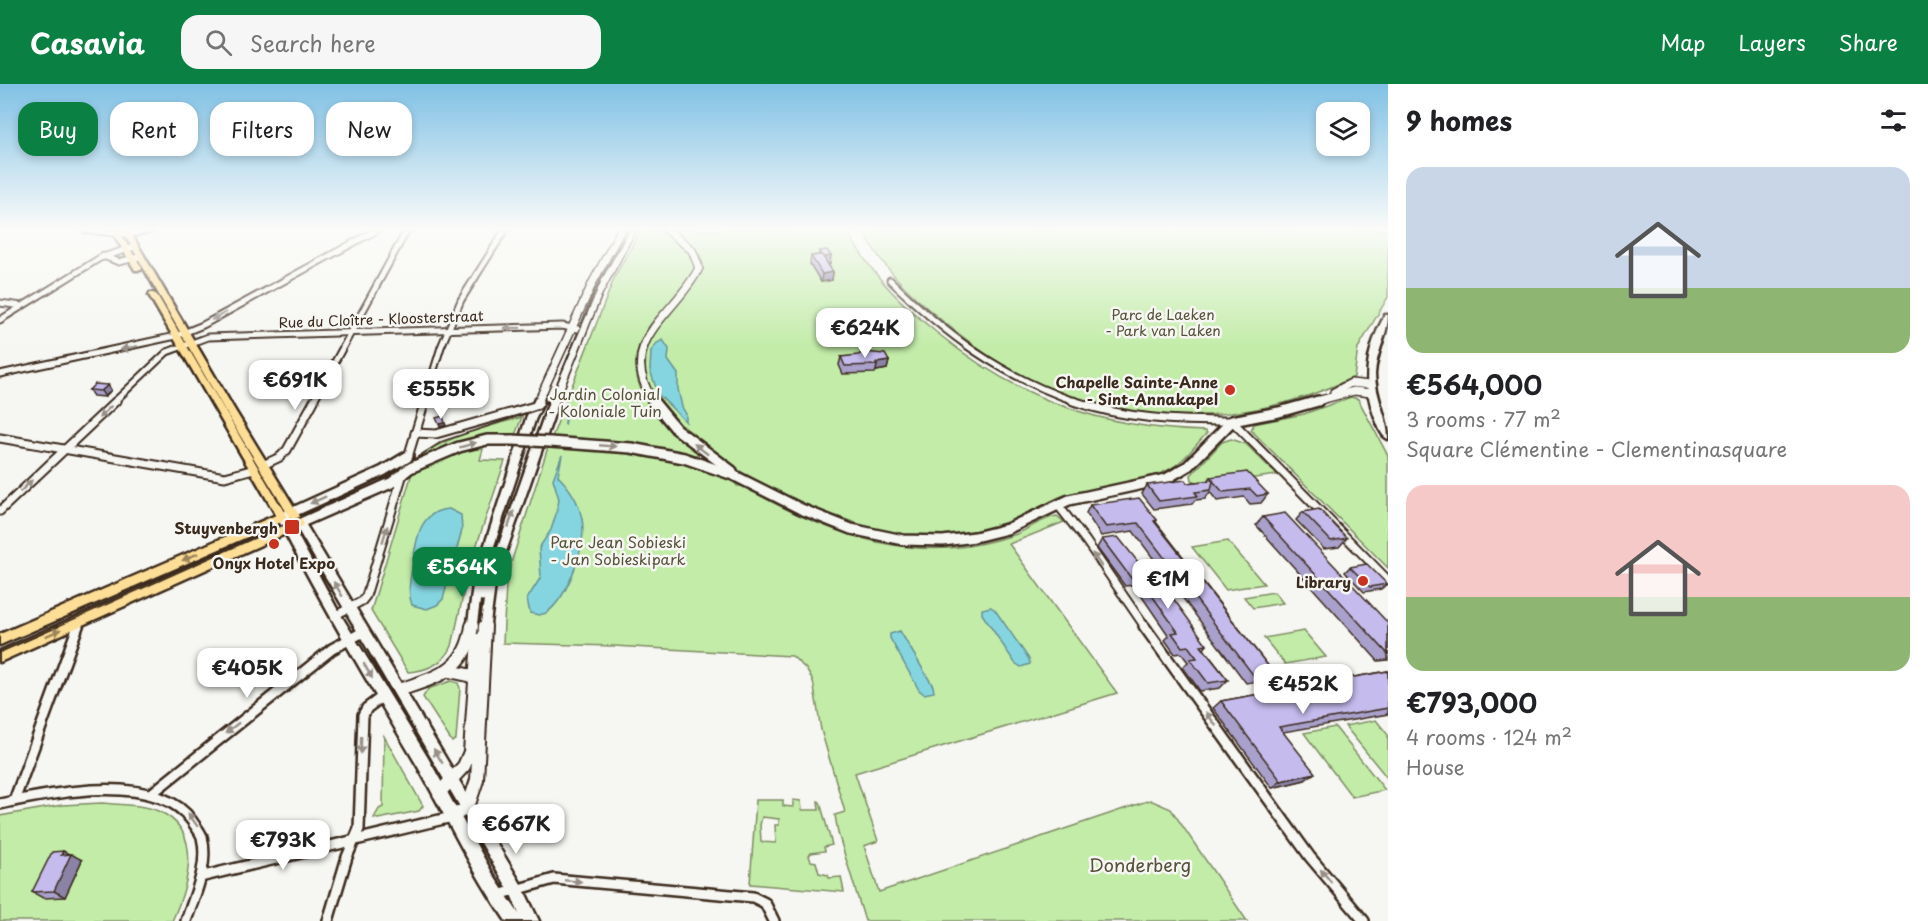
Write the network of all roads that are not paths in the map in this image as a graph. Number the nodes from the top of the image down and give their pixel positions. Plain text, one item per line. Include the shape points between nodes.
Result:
1 (82, 269) edge
2 (142, 269) edge
3 (305, 269) edge
4 (385, 269) edge
5 (480, 269) edge
6 (600, 269) edge
7 (611, 269) edge
8 (698, 269) edge
9 (890, 280) dead end
10 (0, 303) edge
11 (22, 306) junction
12 (0, 311) edge
13 (10, 314) junction
14 (1388, 317) edge
15 (0, 320) edge
16 (203, 325) junction
17 (448, 329) junction
18 (578, 329) junction
19 (351, 332) junction
20 (180, 335) junction
21 (213, 336) junction
22 (186, 344) junction
23 (0, 374) edge
24 (1371, 389) junction
25 (538, 405) junction
26 (1232, 421) junction
27 (415, 433) junction
28 (1388, 436) edge
29 (0, 438) edge
30 (64, 450) junction
31 (408, 456) junction
32 (258, 467) junction
33 (404, 472) junction
34 (749, 482) junction
35 (1058, 505) junction
36 (0, 511) edge
37 (287, 514) junction
38 (294, 526) junction
39 (486, 561) junction
40 (1388, 580) edge
41 (349, 608) junction
42 (336, 615) junction
43 (80, 621) junction
44 (363, 632) junction
45 (350, 639) junction
46 (0, 640) edge
47 (0, 657) edge
48 (448, 671) junction
49 (478, 680) junction
50 (399, 690) junction
51 (383, 696) junction
52 (452, 779) junction
53 (439, 792) junction
54 (150, 794) junction
55 (14, 801) junction
56 (0, 804) edge
57 (468, 807) junction
58 (452, 817) junction
59 (356, 839) junction
60 (204, 876) junction
61 (516, 889) junction
62 (498, 895) junction
63 (186, 921) edge
64 (328, 921) edge
65 (515, 921) edge
66 (531, 921) edge
67 (774, 921) edge
68 (1364, 921) edge

1 - 11 street
2 - 20 main road
3 -> 16 street
4 - 19 street
5 - 17 street
6 - 18 street
7 - 18 street
34 -> 8 street via 663,417 645,388 641,366 645,340
9 - 26 street via 931,320 980,358 1041,390 1078,404 1140,417 1184,422
10 - 11 street
11 - 13 street
12 - 13 street
13 - 15 street
14 - 24 main road via 1375,344
16 - 20 street
16 - 21 street via 204,333
18 -> 17 street, Rue du Cloître - Kloosterstraat
17 - 19 street, Rue du Cloître - Kloosterstraat
17 - 27 street
18 - 25 street
49 -> 18 street via 489,587
19 - 21 street, Rue du Cloître - Kloosterstraat
19 - 32 street via 287,450
20 - 22 main road
20 -> 23 street
21 - 22 street, Rue du Cloître - Kloosterstraat
22 -> 30 street, Rue du Cloître - Kloosterstraat via 167,352
22 - 32 main road
24 - 26 street
24 - 28 main road
25 - 27 street via 436,434
25 - 39 street
26 - 35 street via 1174,475
26 - 40 street
27 - 31 street
29 - 30 street
30 - 32 street via 225,477
36 -> 30 street, Rue du Cloître - Kloosterstraat
31 - 33 street
31 -> 37 street
32 - 37 main road
33 -> 34 street, bridge via 459,447 487,440 513,440 654,452 703,464
33 - 38 street via 391,483
41 -> 33 street via 366,596
34 - 35 street via 837,524 910,541 943,541 986,534 1024,522
68 -> 35 street via 1310,856
37 - 38 main road
37 -> 46 main road
41 -> 38 main road
38 - 42 main road
38 - 43 main road
39 - 48 street via 469,646 462,659
39 - 49 street
41 - 42 street
41 - 44 main road
42 - 45 main road
47 -> 43 main road
43 - 55 street
44 - 45 street
44 - 50 main road
45 -> 51 main road
45 -> 54 street via 332,649
48 - 49 street
48 - 50 street
49 - 52 street via 470,752
49 - 57 street via 478,774
52 -> 50 main road
51 - 53 main road
51 -> 59 street via 365,710 361,720 360,826
52 - 53 street
52 - 57 main road
53 - 58 main road
54 - 55 street via 81,792
60 -> 54 street via 204,846 194,819 174,802
55 - 56 street
57 - 58 street
57 - 61 main road
58 - 59 street
58 - 62 main road
59 - 60 street
59 - 64 street via 347,856
60 - 63 street
61 - 62 street
61 - 66 main road
61 -> 67 street via 554,879 753,897 765,903
62 - 65 main road

